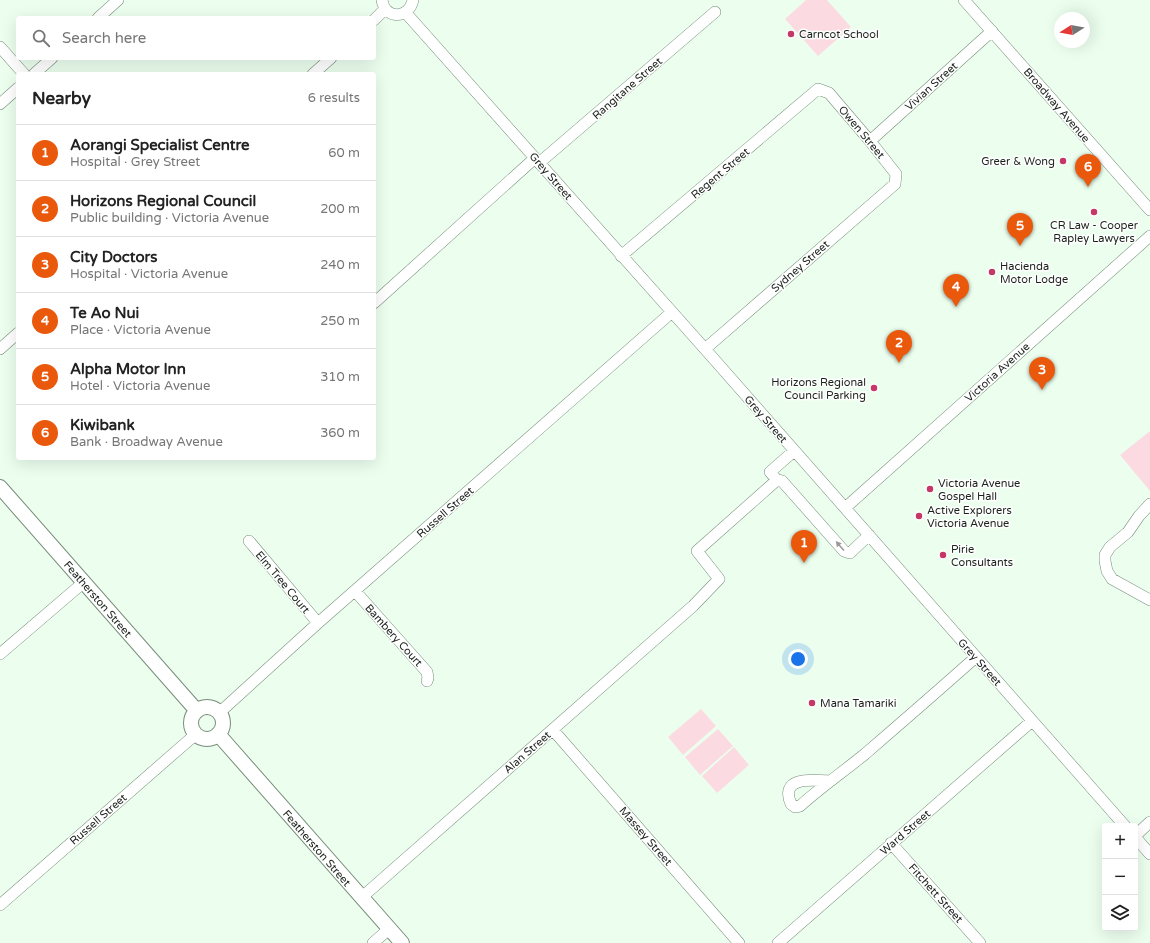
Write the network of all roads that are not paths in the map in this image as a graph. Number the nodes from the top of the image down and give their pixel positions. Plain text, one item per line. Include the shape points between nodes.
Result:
1 (118, 0) edge
2 (413, 0) edge
3 (964, 0) edge
4 (384, 5) edge
5 (405, 12) junction
6 (715, 12) dead end
7 (100, 16) edge
8 (376, 17) edge
9 (992, 31) junction
10 (0, 47) edge
11 (50, 60) edge
12 (329, 60) edge
13 (22, 72) edge
14 (36, 72) edge
15 (315, 72) edge
16 (818, 89) joint
17 (16, 90) edge
18 (0, 104) edge
19 (870, 141) junction
20 (537, 161) junction
21 (895, 184) joint
22 (1150, 210) edge
23 (1150, 236) edge
24 (621, 256) junction
25 (376, 301) edge
26 (672, 312) junction
27 (16, 336) edge
28 (0, 349) edge
29 (705, 349) junction
30 (794, 451) junction
31 (777, 480) junction
32 (0, 487) edge
33 (1150, 504) edge
34 (845, 508) junction
35 (869, 535) junction
36 (249, 542) dead end
37 (84, 582) junction
38 (355, 591) junction
39 (1150, 600) edge
40 (318, 623) junction
41 (0, 654) edge
42 (976, 658) junction
43 (427, 681) dead end
44 (197, 711) junction
45 (219, 713) junction
46 (1032, 721) junction
47 (553, 730) junction
48 (196, 734) junction
49 (218, 734) junction
50 (829, 781) dead end
51 (1150, 822) edge
52 (1122, 823) edge
53 (1138, 834) edge
54 (1138, 840) edge
55 (891, 843) junction
56 (1150, 854) edge
57 (361, 898) junction
58 (0, 905) edge
59 (389, 929) junction
60 (373, 943) edge
61 (402, 943) edge
62 (739, 943) edge
63 (778, 943) edge
64 (980, 943) edge

1 - 7 street
2 - 5 street
3 - 9 street, Broadway Avenue
4 - 5 street via 396,14
4 - 8 street
5 - 20 street, Grey Street
6 - 20 street, Rangitane Street
9 - 19 street, Vivian Street
9 - 22 street, Broadway Avenue
10 - 13 street
11 - 14 street
12 - 15 street
16 - 19 street, Owen Street via 829,93
16 - 24 street, Regent Street
17 - 18 street
19 - 21 street, Owen Street via 896,174
20 - 24 street, Grey Street
20 - 25 street, Rangitane Street
21 - 29 street, Sydney Street
23 - 34 street, Victoria Avenue
24 - 26 street, Grey Street
26 - 29 street, Grey Street
26 - 38 street, Russell Street
27 - 28 street
29 - 30 street, Grey Street
30 - 31 street via 770,472
30 - 34 street, Grey Street
35 -> 31 street via 850,553 844,551 782,481
31 - 47 street, Alan Street via 697,551 719,579 693,606
32 - 37 main road, Featherston Street
33 - 39 street via 1128,532 1110,547 1105,555 1107,571 1112,579
34 - 35 street, Grey Street
35 - 42 street, Grey Street
36 - 40 street, Elm Tree Court
37 - 41 street
37 - 44 main road, Featherston Street
38 - 40 street, Russell Street
38 - 43 street, Bambery Court via 427,672
40 - 45 street, Russell Street
42 - 46 street, Grey Street
42 - 50 street
44 - 45 main road via 208,707
44 - 48 main road via 191,724
45 - 49 main road via 222,725
46 - 52 street, Grey Street
46 - 55 street, Ward Street
47 - 57 street, Alan Street
47 - 62 street, Massey Street
48 - 49 main road via 209,738
48 - 58 street, Russell Street
49 - 57 main road, Featherston Street
51 - 53 street
54 - 56 street
55 - 63 street, Ward Street
55 - 64 street, Fitchett Street
57 - 59 main road, Featherston Street
59 - 60 street
59 - 61 main road, Featherston Street

